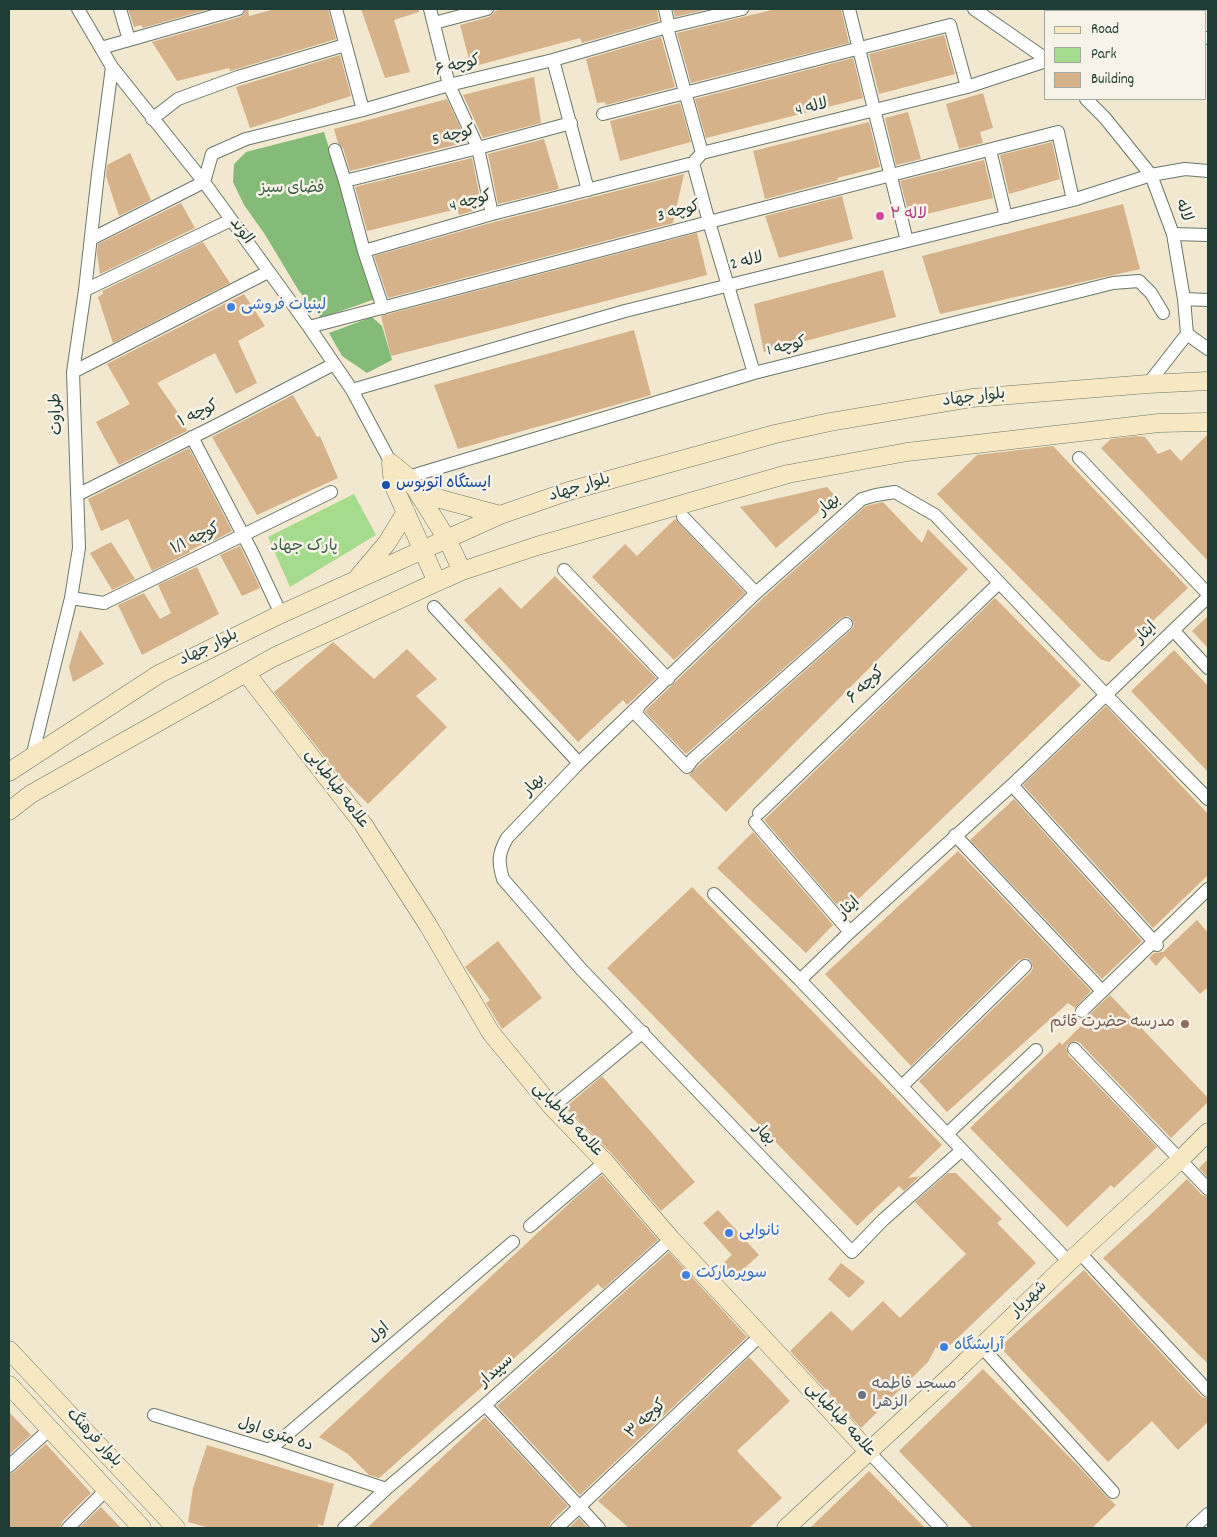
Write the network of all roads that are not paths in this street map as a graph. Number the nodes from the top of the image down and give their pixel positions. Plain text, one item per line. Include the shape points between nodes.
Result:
1 (78, 9) edge
2 (120, 9) edge
3 (238, 9) edge
4 (336, 9) edge
5 (430, 9) edge
6 (487, 9) edge
7 (665, 9) edge
8 (742, 9) edge
9 (848, 9) edge
10 (974, 9) edge
11 (434, 23) junction
12 (668, 27) junction
13 (130, 40) junction
14 (345, 46) junction
15 (101, 48) junction
16 (858, 48) junction
17 (1044, 59) edge
18 (553, 60) junction
19 (1044, 61) edge
20 (112, 67) junction
21 (449, 85) junction
22 (967, 87) junction
23 (686, 94) junction
24 (1087, 100) edge
25 (364, 110) junction
26 (874, 111) junction
27 (603, 114) dead end
28 (152, 119) junction
29 (571, 123) junction
30 (478, 148) junction
31 (335, 150) dead end
32 (990, 150) junction
33 (702, 153) junction
34 (693, 163) junction
35 (1208, 171) edge
36 (1151, 175) junction
37 (891, 176) junction
38 (345, 181) junction
39 (204, 182) junction
40 (588, 190) junction
41 (1074, 200) junction
42 (492, 214) junction
43 (1006, 217) junction
44 (231, 220) junction
45 (709, 222) junction
46 (1173, 234) junction
47 (1208, 235) edge
48 (91, 239) junction
49 (907, 242) junction
50 (364, 251) junction
51 (268, 272) junction
52 (728, 284) junction
53 (85, 290) junction
54 (1184, 299) junction
55 (1208, 300) edge
56 (383, 308) junction
57 (1163, 313) dead end
58 (309, 327) junction
59 (1187, 334) junction
60 (1208, 349) edge
61 (334, 364) junction
62 (73, 372) junction
63 (754, 373) junction
64 (1208, 381) edge
65 (1148, 384) junction
66 (352, 390) junction
67 (1208, 422) edge
68 (192, 437) junction
69 (1079, 458) dead end
70 (391, 463) junction
71 (408, 477) junction
72 (331, 492) dead end
73 (418, 493) junction
74 (77, 495) junction
75 (406, 512) junction
76 (500, 515) junction
77 (683, 517) dead end
78 (243, 535) junction
79 (447, 539) junction
80 (423, 550) junction
81 (564, 570) dead end
82 (462, 571) junction
83 (356, 580) junction
84 (437, 582) junction
85 (998, 583) junction
86 (756, 593) junction
87 (1208, 596) edge
88 (71, 598) junction
89 (434, 607) dead end
90 (281, 614) junction
91 (846, 624) dead end
92 (1174, 631) junction
93 (1208, 668) edge
94 (246, 673) junction
95 (668, 679) junction
96 (1106, 695) junction
97 (638, 708) junction
98 (32, 757) junction
99 (580, 763) junction
100 (9, 772) edge
101 (1012, 785) junction
102 (1208, 799) edge
103 (9, 811) edge
104 (956, 834) junction
105 (1208, 889) edge
106 (714, 894) dead end
107 (850, 932) junction
108 (1155, 944) junction
109 (1025, 966) dead end
110 (800, 980) junction
111 (1102, 991) junction
112 (1082, 1011) dead end
113 (642, 1032) junction
114 (1074, 1049) dead end
115 (1036, 1050) dead end
116 (902, 1086) junction
117 (552, 1107) junction
118 (1208, 1132) edge
119 (947, 1134) junction
120 (962, 1150) junction
121 (1180, 1160) junction
122 (605, 1162) junction
123 (1208, 1189) edge
124 (530, 1226) dead end
125 (671, 1239) junction
126 (513, 1242) dead end
127 (1075, 1257) junction
128 (760, 1336) junction
129 (981, 1346) junction
130 (9, 1350) edge
131 (9, 1385) edge
132 (1208, 1391) edge
133 (485, 1405) junction
134 (154, 1415) dead end
135 (50, 1429) junction
136 (269, 1450) junction
137 (868, 1451) junction
138 (9, 1466) edge
139 (107, 1490) junction
140 (386, 1490) junction
141 (1113, 1492) dead end
142 (579, 1507) junction
143 (1208, 1514) edge
144 (68, 1528) edge
145 (142, 1528) edge
146 (176, 1528) edge
147 (344, 1528) edge
148 (557, 1528) edge
149 (599, 1528) edge
150 (786, 1528) edge
151 (941, 1528) edge
152 (1193, 1528) edge

1 - 15 street, الوند
2 - 13 street
3 - 13 street
4 - 14 street
5 - 11 street
6 - 11 street
7 - 12 street
8 - 12 street, کوچه ۶
9 - 16 street
10 - 17 street
11 - 21 street
12 - 18 street, کوچه ۶
12 - 23 street
13 - 15 street
14 - 25 street
14 - 28 street via 178,98
15 - 20 street, الوند
16 - 22 street via 950,25
16 - 23 street
16 - 26 street
18 - 21 street, کوچه ۶
18 - 29 street
19 - 22 street, لاله 4
20 - 28 street, الوند
20 - 48 street, طراوت
21 - 25 street, کوچه ۶
21 - 30 street
22 - 26 street, لاله 4
23 - 27 street
23 - 33 street
24 - 36 street, لاله
25 - 39 street, کوچه ۶ via 246,139 212,154
26 - 33 street, لاله 4
26 - 37 street
28 - 39 street, الوند
29 - 30 street, کوچه 5
29 - 40 street
30 - 38 street, کوچه 5
30 - 42 street
31 - 38 street
32 - 37 street, کوچه 3
32 - 41 street, کوچه 3 via 1058,132
32 - 43 street
33 - 34 street
34 - 40 street
34 - 45 street
35 - 36 street, لاله 2 via 1185,170
36 - 41 street, لاله 2
36 - 46 street, لاله
37 - 45 street, کوچه 3
37 - 49 street
38 - 50 street
39 - 44 street, الوند
39 - 48 street
40 - 42 street, کوچه 4
41 - 43 street, لاله 2
42 - 50 street, کوچه 4
43 - 49 street, لاله 2
44 - 51 street, الوند
44 - 53 street
45 - 52 street
45 - 56 street, کوچه 3
46 - 47 street
46 - 54 street, لاله
48 - 53 street, طراوت
49 - 52 street, لاله 2
50 - 56 street
51 - 58 street, الوند
51 - 62 street
52 - 63 street
52 - 66 street, لاله 2
53 - 62 street, طراوت
54 - 55 street
54 - 59 street, لاله
56 - 58 street, کوچه 3
57 - 63 street, کوچه 1 via 1152,293 1139,281 1113,283
58 - 61 street, الوند
59 - 60 street
59 - 65 street
61 - 66 street, الوند
61 - 68 street, کوچه ۱
62 - 74 street, طراوت
63 - 71 street, کوچه 1
64 - 65 main road, بلوار جهاد
65 - 76 main road, بلوار جهاد via 972,398 830,422 569,491
66 - 70 street, الوند
67 - 82 main road via 1159,423 907,452 788,474 537,546
68 - 74 street, کوچه ۱
68 - 78 street
69 - 87 street
70 - 71 main road, الوند
70 - 75 main road, الوند via 393,484
71 - 73 main road, الوند
72 - 78 street, کوچه ۱/۱
73 - 76 main road
73 - 79 main road, الوند
74 - 88 street, طراوت via 79,548
75 - 80 main road, الوند
75 - 83 main road via 387,543
76 - 79 main road, بلوار جهاد
77 - 86 street
78 - 88 street, کوچه ۱/۱ via 104,603
78 - 90 street
79 - 80 main road, بلوار جهاد
79 - 82 main road, الوند
80 - 83 main road, بلوار جهاد
80 - 84 main road, الوند
81 - 95 street
82 - 84 main road
83 - 90 main road, بلوار جهاد
84 - 94 main road
85 - 86 street, بهار via 935,515 895,492 862,499
85 - 96 street, بهار
85 - 107 street, کوچه ۶ via 757,817
86 - 95 street, بهار
87 - 92 street, ایثار
88 - 98 street, طراوت
89 - 99 street
90 - 98 main road, بلوار جهاد via 159,674
91 - 97 street via 687,767 636,714
92 - 93 street
92 - 96 street, ایثار
94 - 103 main road via 31,794
94 - 117 main road, علامه طباطبایی via 363,824 428,925 491,1033
95 - 97 street, بهار
96 - 101 street, ایثار
96 - 102 street, بهار
97 - 99 street, بهار
98 - 100 main road, بلوار جهاد
99 - 113 street, بهار via 507,838 500,850 500,868 503,879 581,969
101 - 104 street, ایثار
101 - 108 street
104 - 107 street, ایثار
104 - 111 street
105 - 108 street
106 - 110 street
107 - 110 street, ایثار
108 - 111 street
109 - 116 street
110 - 116 street
111 - 112 street
113 - 117 street
113 - 120 street, بهار via 852,1252 882,1220
114 - 121 street
115 - 119 street
116 - 119 street
117 - 122 main road, علامه طباطبایی
118 - 121 main road, شهریار
119 - 120 street
120 - 127 street
121 - 123 street
121 - 127 main road, شهریار
122 - 124 street
122 - 125 main road, علامه طباطبایی
125 - 128 main road, علامه طباطبایی
125 - 133 street, سپیدار
126 - 136 street, اول
127 - 129 main road, شهریار
127 - 132 street
128 - 137 main road, علامه طباطبایی
128 - 142 street, کوچه ۳
129 - 137 main road, شهریار
129 - 141 street
130 - 146 main road, بلوار فرهنگ
131 - 135 main road, بلوار فرهنگ
133 - 140 street, سپیدار
133 - 142 street
134 - 136 street, ده متری اول
135 - 138 street
135 - 139 main road, بلوار فرهنگ
136 - 140 street, ده متری اول
137 - 150 main road, شهریار
137 - 151 street, علامه طباطبایی
139 - 144 street
139 - 145 main road, بلوار فرهنگ
140 - 147 street, سپیدار
142 - 148 street, کوچه ۳
142 - 149 street
143 - 152 street

